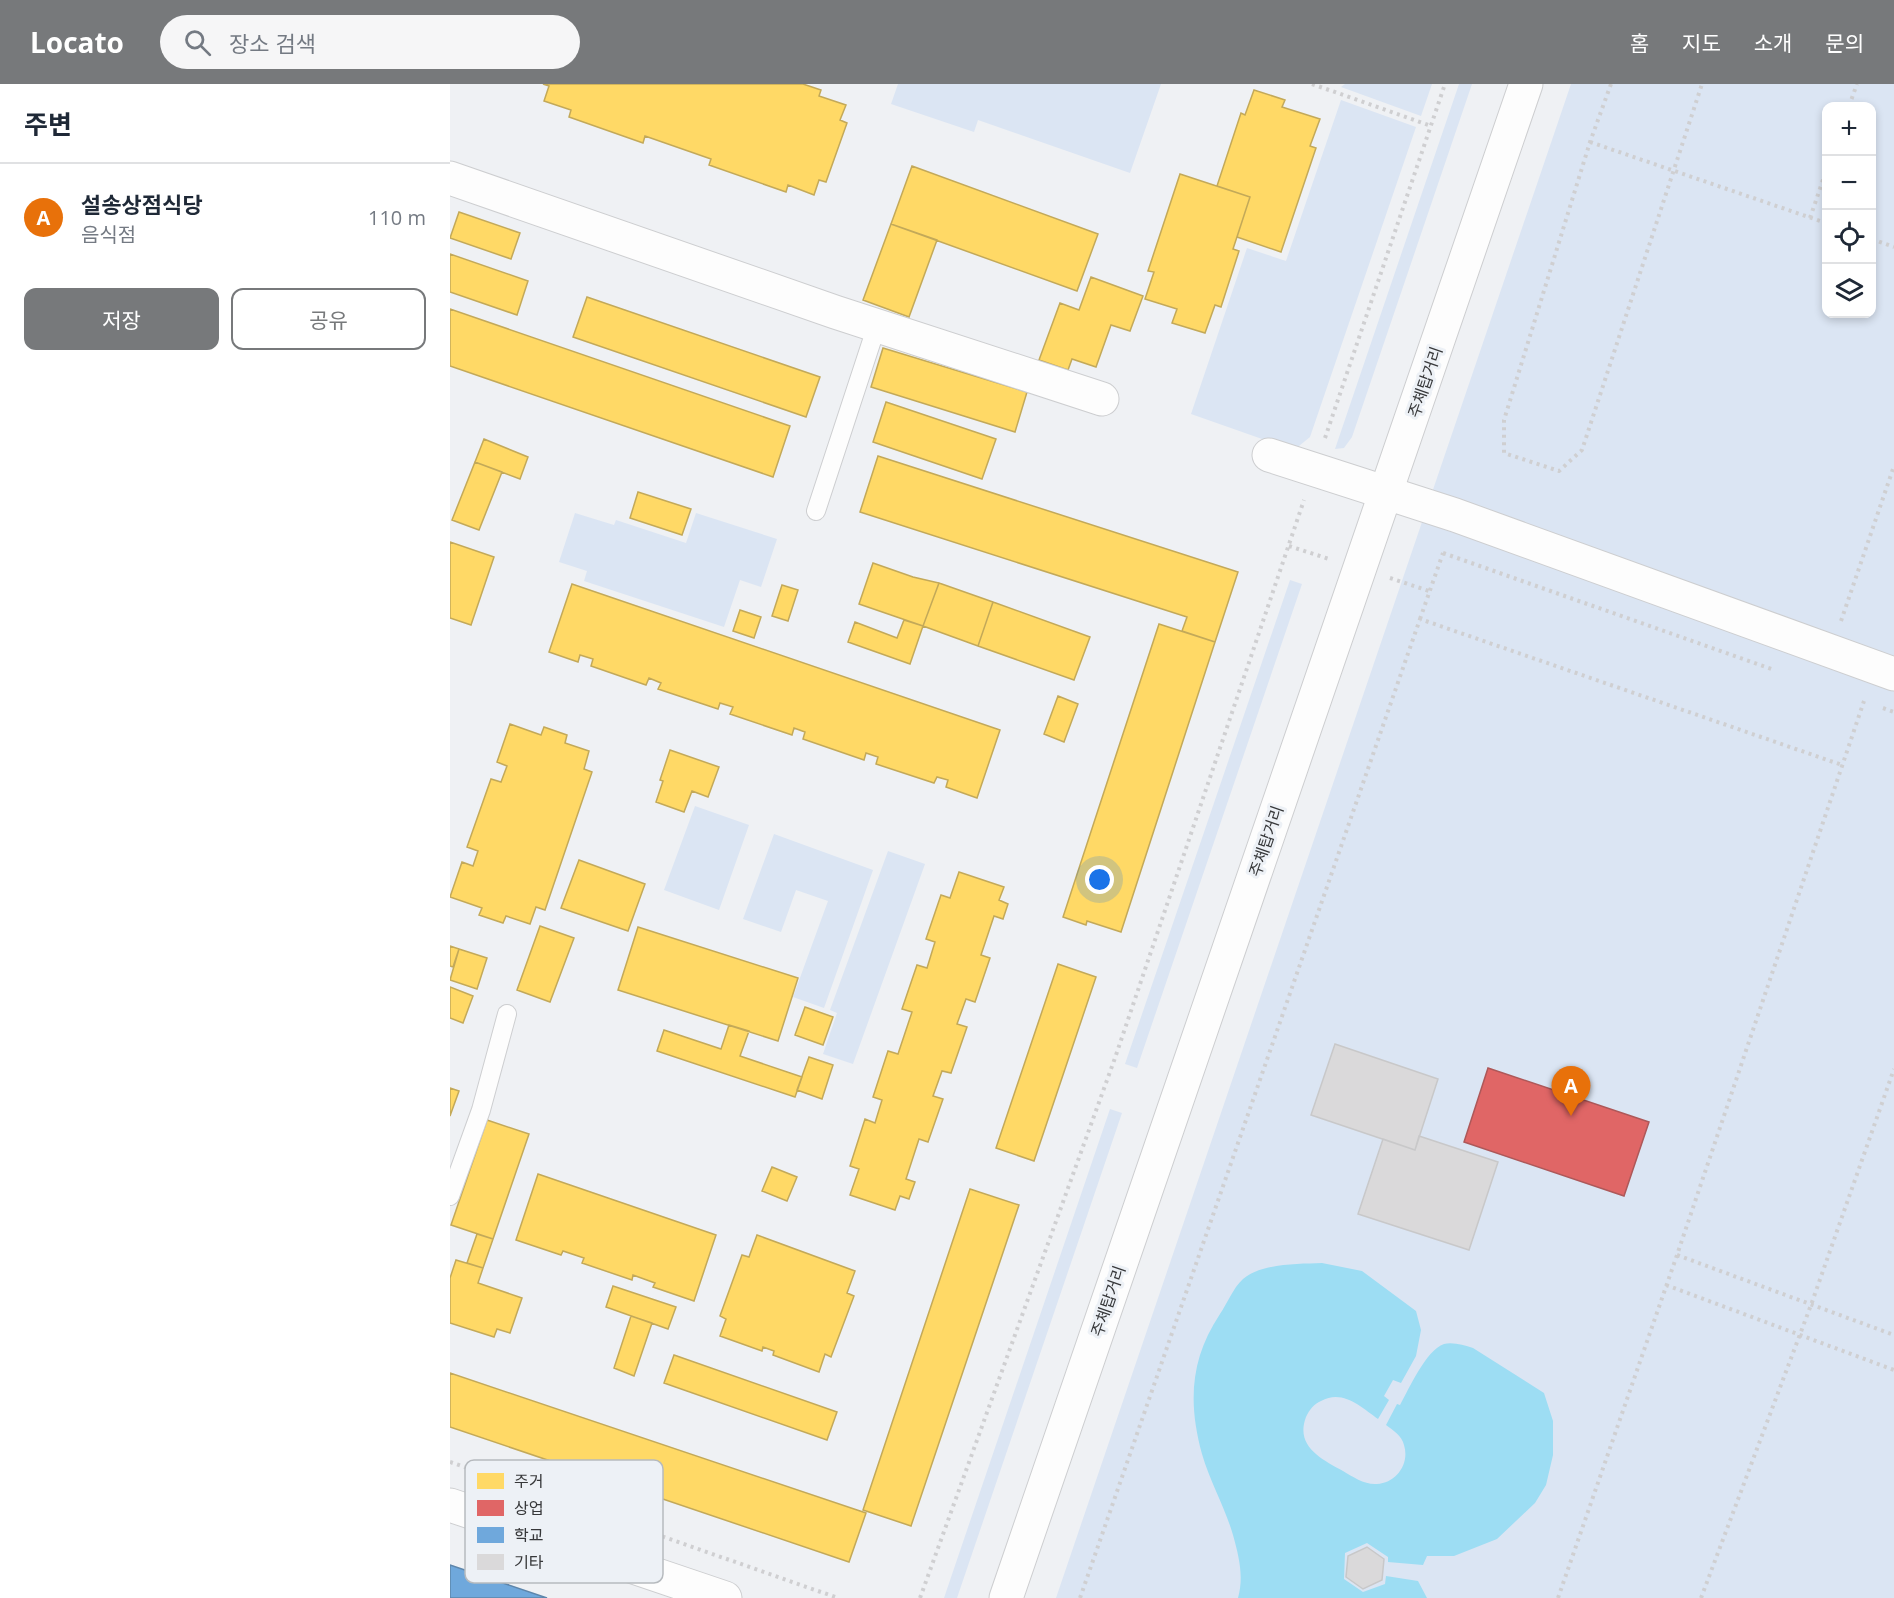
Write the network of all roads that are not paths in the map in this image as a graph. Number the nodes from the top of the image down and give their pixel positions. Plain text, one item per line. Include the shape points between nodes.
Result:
1 (1526, 84) edge
2 (450, 177) edge
3 (877, 325) junction
4 (1102, 399) dead end
5 (1269, 455) dead end
6 (1387, 493) junction
7 (816, 511) dead end
8 (1894, 674) edge
9 (507, 1014) dead end
10 (450, 1196) edge
11 (450, 1505) edge
12 (465, 1510) edge
13 (663, 1577) edge
14 (725, 1598) edge
15 (1006, 1598) edge

1 - 6 main road, 주체탑거리
2 - 3 main road
3 - 4 main road
3 - 7 lane
5 - 6 main road
6 - 8 main road
6 - 15 main road, 주체탑거리
9 - 10 lane via 481,1110
11 - 12 main road
13 - 14 main road

